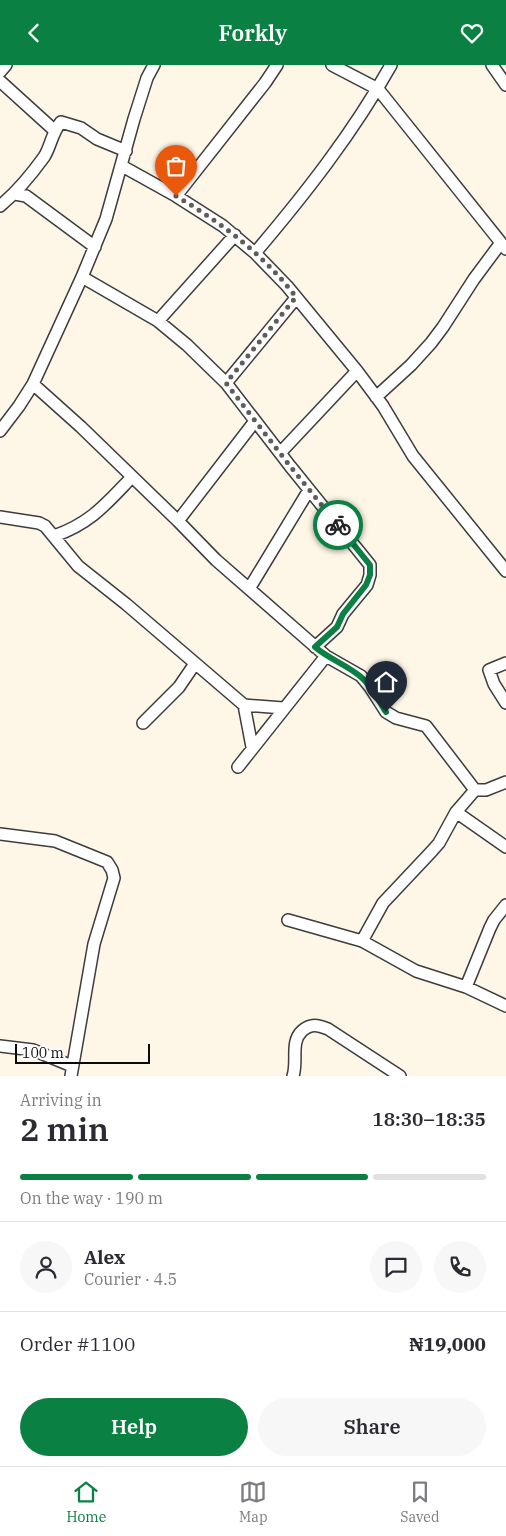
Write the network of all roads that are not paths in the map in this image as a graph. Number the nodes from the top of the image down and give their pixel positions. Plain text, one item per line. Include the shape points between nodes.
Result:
1 (6, 65) edge
2 (154, 65) edge
3 (277, 65) edge
4 (332, 65) edge
5 (391, 65) edge
6 (492, 65) edge
7 (0, 72) edge
8 (0, 81) edge
9 (506, 85) edge
10 (378, 89) junction
11 (54, 130) junction
12 (126, 151) junction
13 (122, 166) junction
14 (15, 194) junction
15 (176, 196) junction
16 (0, 206) edge
17 (235, 235) junction
18 (503, 246) edge
19 (95, 247) junction
20 (255, 253) junction
21 (82, 277) junction
22 (296, 297) junction
23 (158, 321) junction
24 (357, 371) junction
25 (226, 383) junction
26 (33, 384) junction
27 (376, 397) junction
28 (255, 421) junction
29 (0, 431) edge
30 (280, 453) junction
31 (132, 477) junction
32 (309, 490) junction
33 (0, 517) edge
34 (178, 521) junction
35 (54, 536) junction
36 (506, 571) edge
37 (249, 589) junction
38 (315, 647) junction
39 (326, 656) junction
40 (506, 663) edge
41 (194, 665) junction
42 (506, 703) edge
43 (244, 705) junction
44 (284, 708) junction
45 (143, 723) dead end
46 (252, 747) junction
47 (238, 767) dead end
48 (506, 782) edge
49 (476, 790) junction
50 (456, 812) junction
51 (0, 834) edge
52 (506, 847) edge
53 (506, 905) edge
54 (288, 920) dead end
55 (362, 941) junction
56 (466, 987) junction
57 (506, 1006) edge
58 (0, 1046) edge
59 (71, 1071) edge
60 (293, 1076) edge
61 (400, 1076) edge

1 - 7 street
2 - 12 street
3 - 15 street
4 - 10 street
5 - 10 street
6 - 9 street
8 - 11 street
10 - 18 street
10 - 20 street via 303,196
11 - 12 street via 65,123 82,128 97,139
11 - 14 street via 44,156
12 - 13 street
13 - 15 street
13 - 19 street
14 - 16 street
14 - 19 street via 26,196
15 - 17 street
17 - 20 street
17 - 23 street
18 - 27 street via 474,279 431,343
19 - 21 street
20 - 22 street
21 - 23 street
21 - 26 street
22 - 24 street
22 - 25 street
23 - 25 street
24 - 27 street
24 - 30 street
25 - 28 street
26 - 29 street
26 - 31 street
27 - 36 street via 413,456
28 - 30 street
28 - 34 street
30 - 32 street
31 - 34 street
31 - 35 street via 94,515 78,527
32 - 37 street
32 - 38 street via 370,565 366,585 337,627
33 - 35 street via 39,523
34 - 37 street
35 - 41 street via 78,566
37 - 38 street
38 - 39 street
39 - 44 street
39 - 49 street via 361,676 391,716 426,726
40 - 42 street via 489,670
41 - 43 street
41 - 45 street via 179,687
43 - 44 street
43 - 46 street
44 - 46 street
46 - 47 street
48 - 49 street via 486,790
49 - 50 street
50 - 52 street
50 - 55 street via 439,843 383,903
51 - 59 street via 55,841 107,862 112,870 114,878 94,944
53 - 56 street via 490,928
54 - 55 street
55 - 56 street via 416,971
56 - 57 street
58 - 59 street via 34,1051
60 - 61 street via 295,1041 307,1026 317,1025

